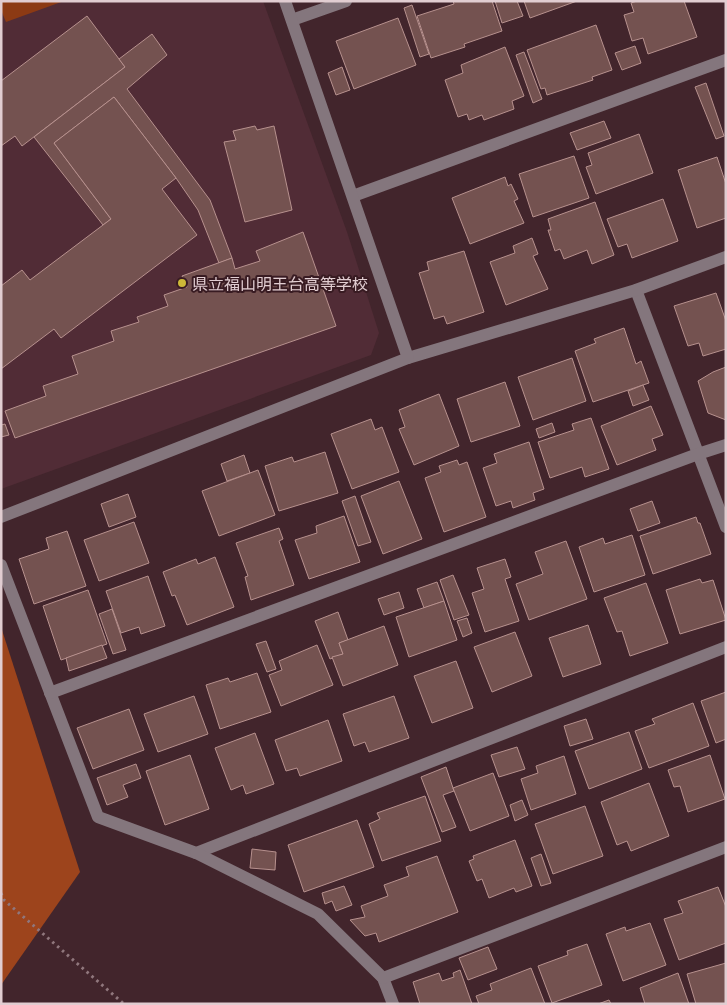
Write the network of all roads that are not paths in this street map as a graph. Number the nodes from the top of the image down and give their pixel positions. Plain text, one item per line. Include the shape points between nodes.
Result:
1 (285, 1) edge
2 (346, 1) edge
3 (292, 20) junction
4 (726, 60) edge
5 (353, 196) junction
6 (726, 257) edge
7 (636, 290) junction
8 (408, 358) junction
9 (726, 445) edge
10 (698, 454) junction
11 (1, 517) edge
12 (726, 528) edge
13 (1, 565) edge
14 (726, 647) edge
15 (50, 693) junction
16 (726, 848) edge
17 (196, 853) junction
18 (383, 978) junction
19 (393, 1004) edge

1 - 3 street
2 - 3 street
3 - 5 street
4 - 5 street
5 - 8 street
6 - 7 street
7 - 8 street
7 - 10 street
8 - 11 street
9 - 10 street
10 - 12 street
10 - 15 street
13 - 15 street
14 - 17 street
15 - 17 street via 98,817
16 - 18 street
17 - 18 street via 318,914
18 - 19 street

